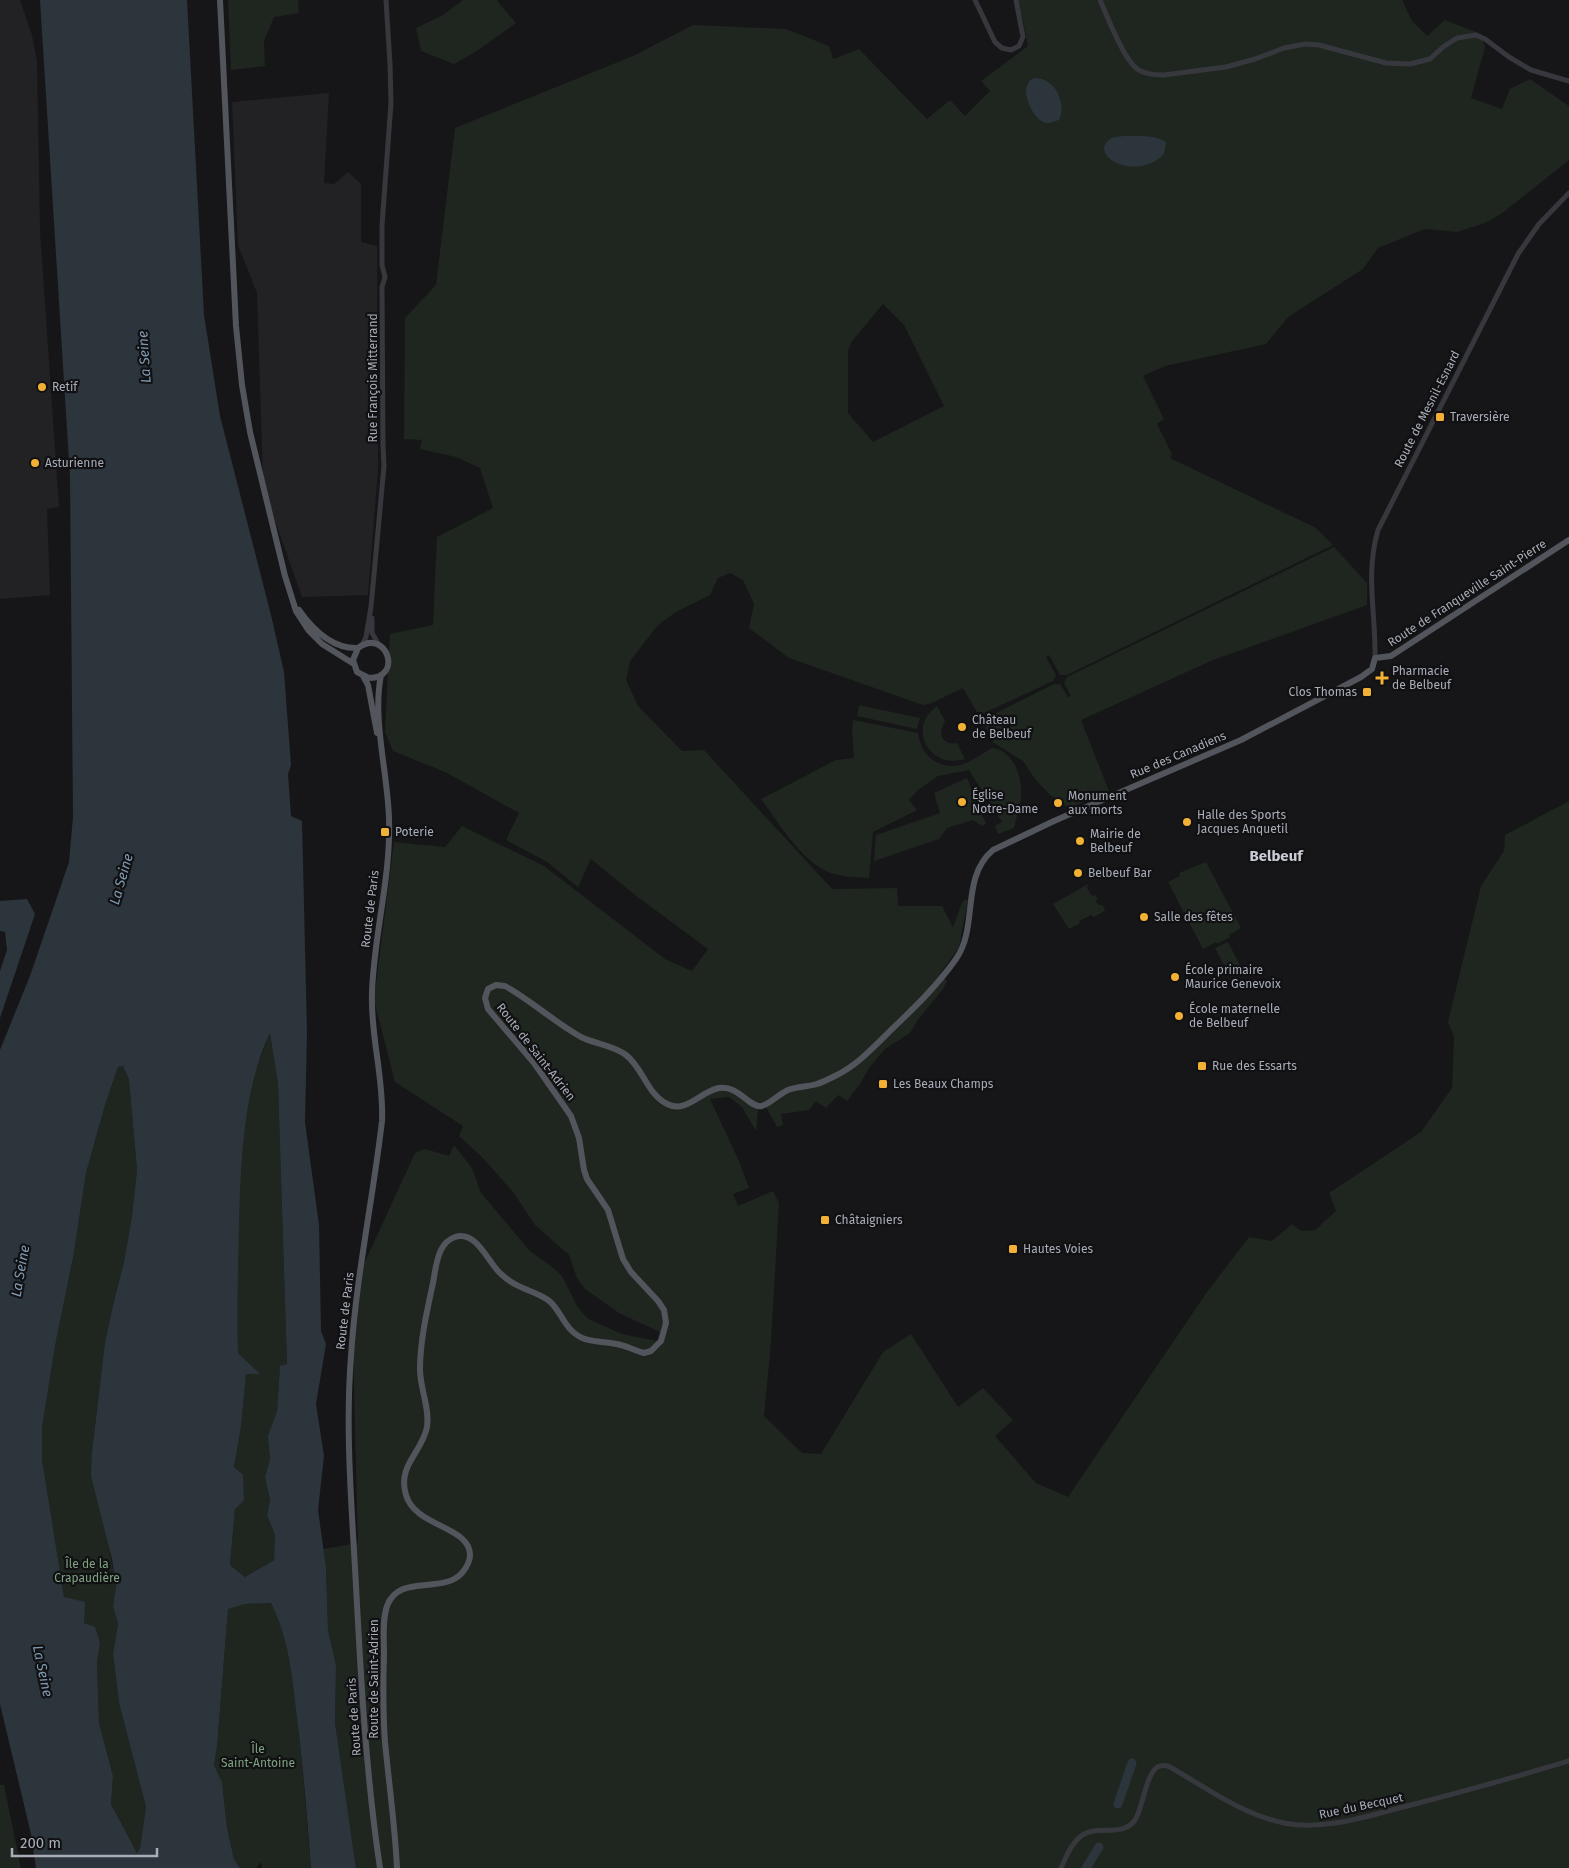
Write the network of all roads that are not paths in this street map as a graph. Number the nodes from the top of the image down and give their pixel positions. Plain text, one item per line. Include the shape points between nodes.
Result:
1 (220, 0) edge
2 (386, 0) edge
3 (975, 0) edge
4 (1016, 0) edge
5 (1100, 0) edge
6 (1569, 80) edge
7 (1569, 193) edge
8 (1569, 540) edge
9 (290, 594) junction
10 (371, 607) junction
11 (380, 646) junction
12 (360, 647) junction
13 (1375, 658) junction
14 (354, 664) junction
15 (381, 675) junction
16 (363, 676) junction
17 (383, 759) junction
18 (763, 1106) joint
19 (1569, 1761) edge
20 (380, 1868) edge
21 (397, 1868) edge
22 (1061, 1868) edge

1 - 9 main road via 238,354 255,456
2 - 10 street, Rue François Mitterrand via 391,88 382,225 385,459
3 - 4 street via 995,42 1012,50 1019,46 1023,37
5 - 6 street via 1136,68 1154,74 1226,67 1305,44 1386,63 1410,64 1430,59 1457,38 1476,35 1531,70
7 - 13 street, Route de Mesnil-Esnard via 1539,224 1518,254 1378,530 1370,574
8 - 13 main road, Route de Franqueville Saint-Pierre via 1391,656
9 - 12 main road via 306,620 328,640 342,647
9 - 14 main road via 309,631 322,644
10 - 11 street via 372,633
10 - 12 street via 366,637
11 - 12 main road via 372,643
11 - 15 main road via 386,651 388,662
12 - 14 main road via 354,656
13 - 18 main road, Rue des Canadiens via 1372,669 1366,674 1248,736 993,850 977,870 962,948 938,982 853,1066 818,1084 790,1089
14 - 16 main road
15 - 16 main road
15 - 17 main road via 379,710
16 - 17 main road via 368,685
17 - 20 main road, Route de Paris via 389,821 372,1000 382,1121 355,1312 349,1409 360,1648
18 - 21 main road, Route de Saint-Adrien via 754,1105 739,1092 726,1088 712,1090 684,1106 666,1104 651,1090 633,1062 620,1051 580,1036 505,986 491,986 486,992 488,1009 539,1070 571,1116 587,1179 608,1210 623,1259 658,1301 664,1310 666,1323 657,1347 644,1353 620,1344 587,1341 571,1331 547,1299 507,1280 475,1242 460,1236 448,1240 442,1248 420,1358 426,1428 407,1466 404,1484 412,1508 423,1518 460,1537 470,1555 467,1568 456,1579 400,1590 389,1601 384,1616 385,1740
19 - 22 street, Rue du Becquet via 1398,1808 1315,1826 1283,1823 1238,1807 1168,1766 1160,1766 1154,1769 1134,1822 1114,1831 1080,1836

